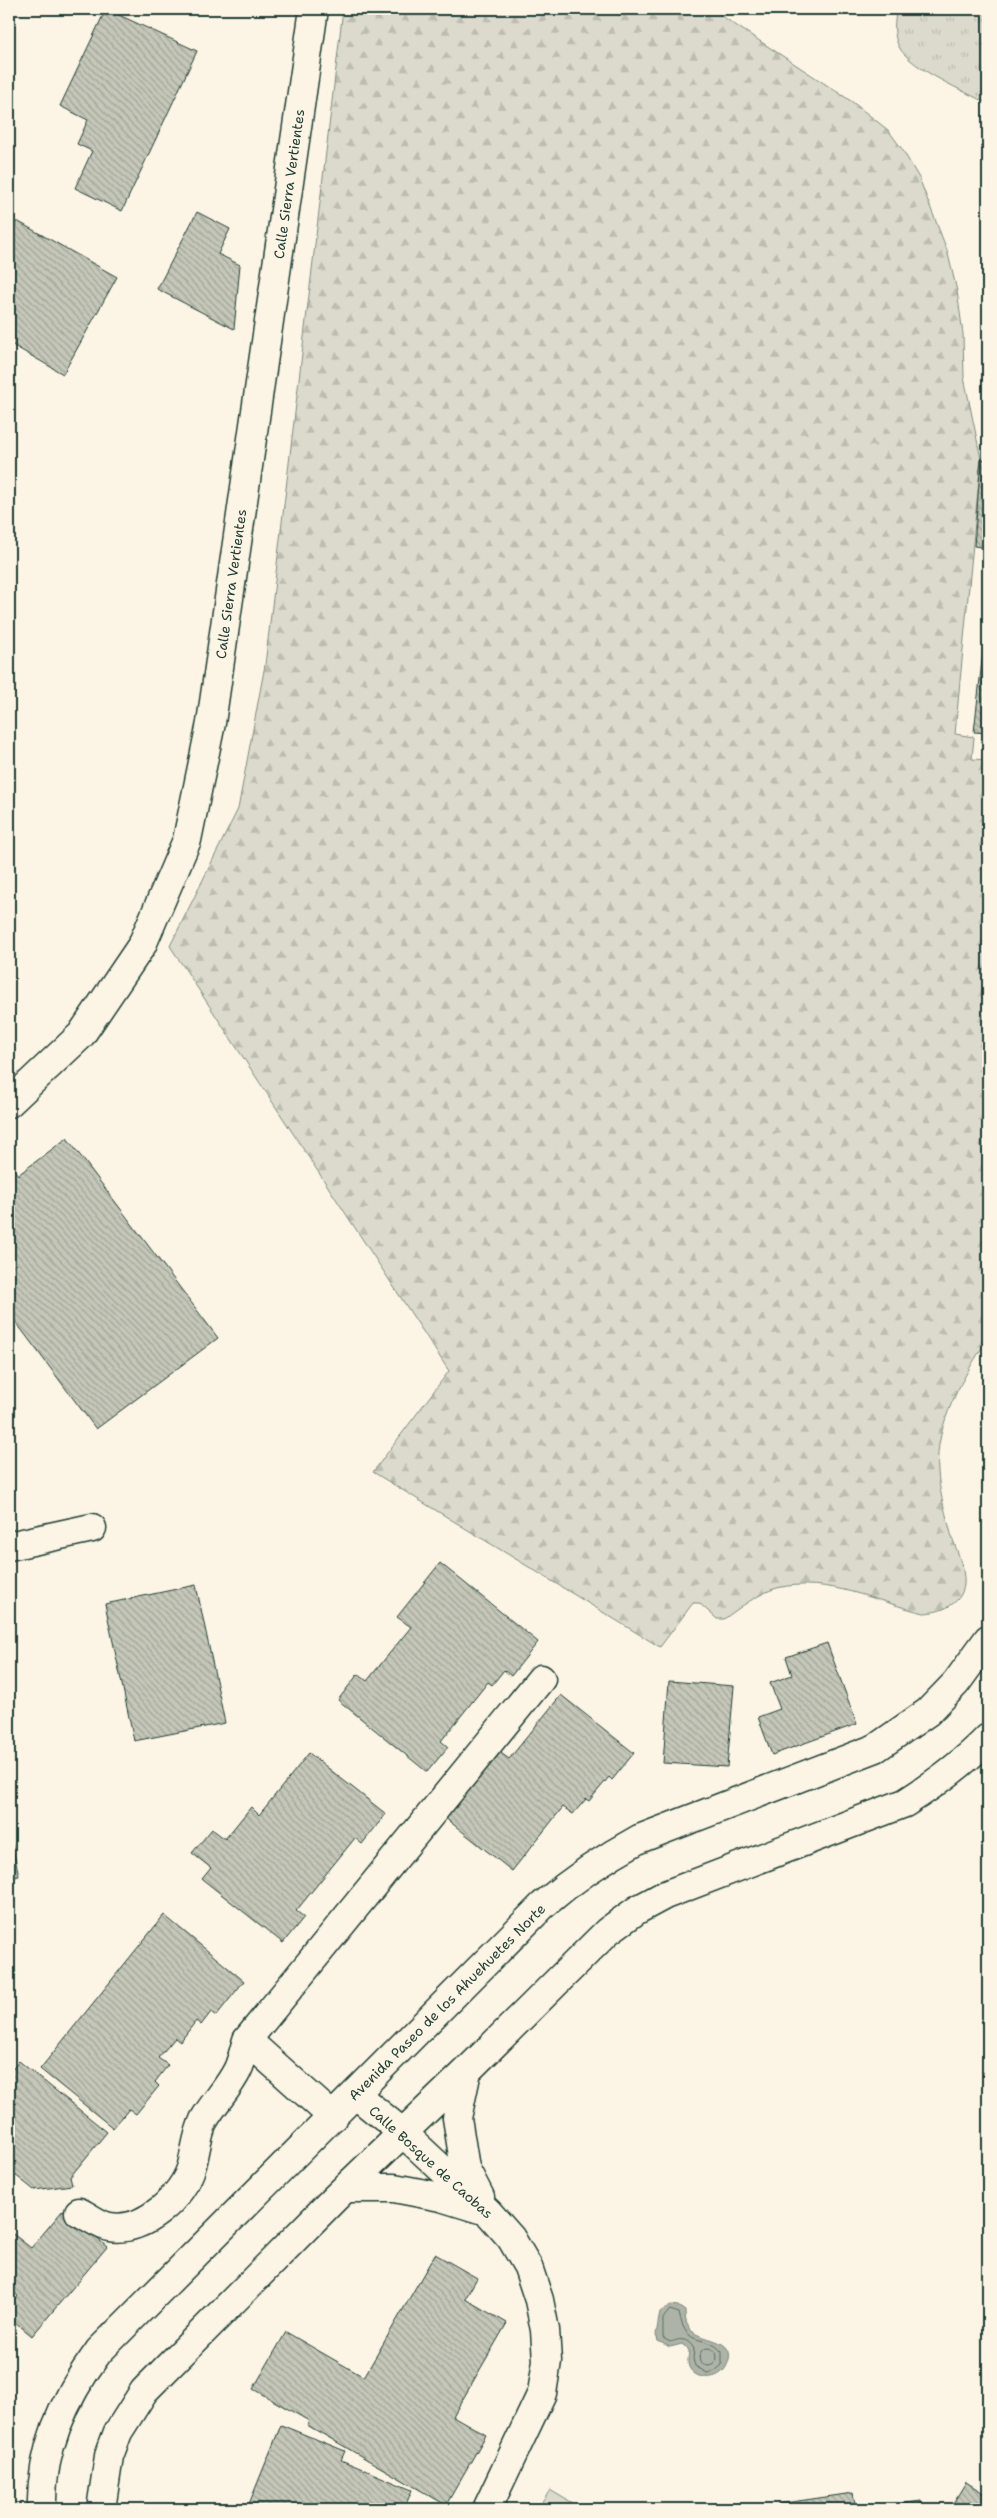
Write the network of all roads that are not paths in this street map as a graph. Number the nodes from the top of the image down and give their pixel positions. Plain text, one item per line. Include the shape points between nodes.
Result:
1 (314, 9) edge
2 (9, 1103) edge
3 (92, 1528) dead end
4 (9, 1546) edge
5 (988, 1639) edge
6 (541, 1680) dead end
7 (988, 1738) edge
8 (247, 2040) junction
9 (467, 2071) junction
10 (356, 2094) junction
11 (333, 2117) junction
12 (403, 2133) junction
13 (346, 2188) junction
14 (79, 2212) dead end
15 (488, 2212) junction
16 (42, 2509) edge
17 (101, 2509) edge
18 (487, 2509) edge

1 - 2 street, Calle Sierra Vertientes via 211,723 187,840 142,945 80,1035
3 - 4 street
5 - 10 street, Avenida Paseo de los Ahuehuetes Norte via 956,1684 928,1712 876,1748 639,1839 573,1880 543,1905
6 - 8 street
7 - 9 street via 970,1757 905,1803 665,1895 637,1910 608,1930
8 - 11 street
8 - 14 street via 238,2070 203,2123 192,2166 182,2186 167,2204 133,2226 109,2227
9 - 12 street
9 - 15 street via 457,2118 465,2168
10 - 11 street, Avenida Paseo de los Ahuehuetes Norte
10 - 12 street, Calle Bosque de Caobas
11 - 16 street, Avenida Paseo de los Ahuehuetes Norte via 292,2154 113,2337 79,2378 63,2407 52,2438 44,2468
12 - 13 street
12 - 15 street, Calle Bosque de Caobas
13 - 15 street via 394,2188 441,2196
13 - 17 street via 144,2391 118,2432 109,2456
15 - 18 street, Calle Bosque de Caobas via 528,2267 539,2300 547,2361 542,2393

